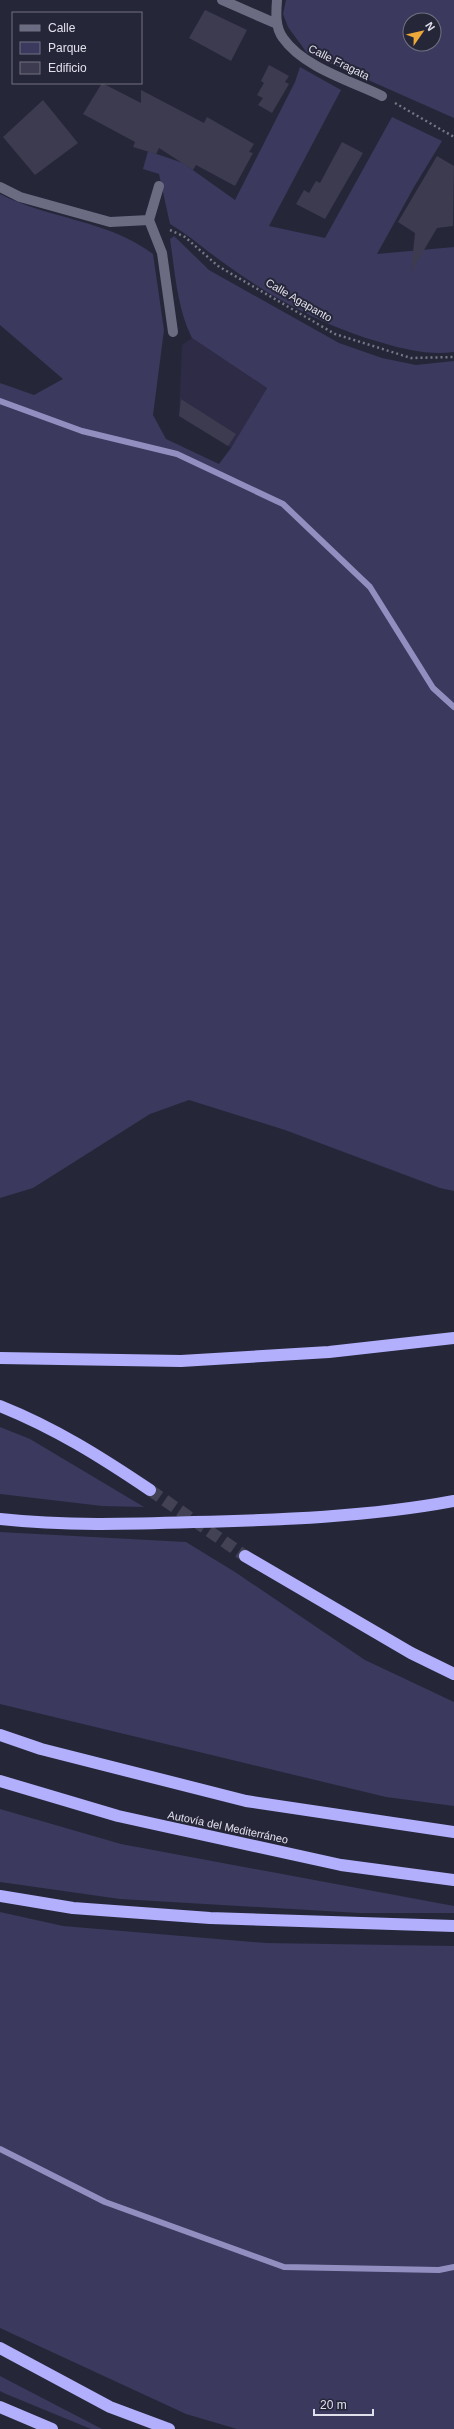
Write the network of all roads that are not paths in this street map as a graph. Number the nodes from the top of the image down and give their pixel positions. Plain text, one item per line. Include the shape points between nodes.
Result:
1 (222, 0) edge
2 (277, 0) edge
3 (277, 24) junction
4 (382, 96) road end
5 (159, 186) dead end
6 (0, 187) edge
7 (149, 220) junction
8 (173, 332) dead end
9 (454, 1338) edge
10 (0, 1358) edge
11 (0, 1406) edge
12 (150, 1490) tunnel mouth
13 (454, 1501) edge
14 (0, 1520) edge
15 (245, 1556) tunnel mouth
16 (454, 1674) edge
17 (0, 1735) edge
18 (0, 1781) edge
19 (454, 1832) edge
20 (454, 1880) edge
21 (0, 1896) edge
22 (454, 1926) edge
23 (0, 2348) edge
24 (0, 2406) edge
25 (52, 2429) edge
26 (169, 2429) edge

1 - 3 street
2 - 3 street, Calle Fragata
3 - 4 street, Calle Fragata via 282,38 302,58
5 - 7 street
6 - 7 street via 20,197 110,222
7 - 8 street via 162,253
9 - 10 highway via 329,1352 181,1361
11 - 12 highway via 41,1422
13 - 14 highway via 350,1514 239,1521 107,1524
15 - 16 highway via 411,1654
17 - 19 highway via 42,1749 246,1801
18 - 20 highway, Autovía del Mediterráneo via 156,1825 341,1865
21 - 22 highway via 73,1908 195,1916
23 - 26 highway via 110,2407
24 - 25 highway

